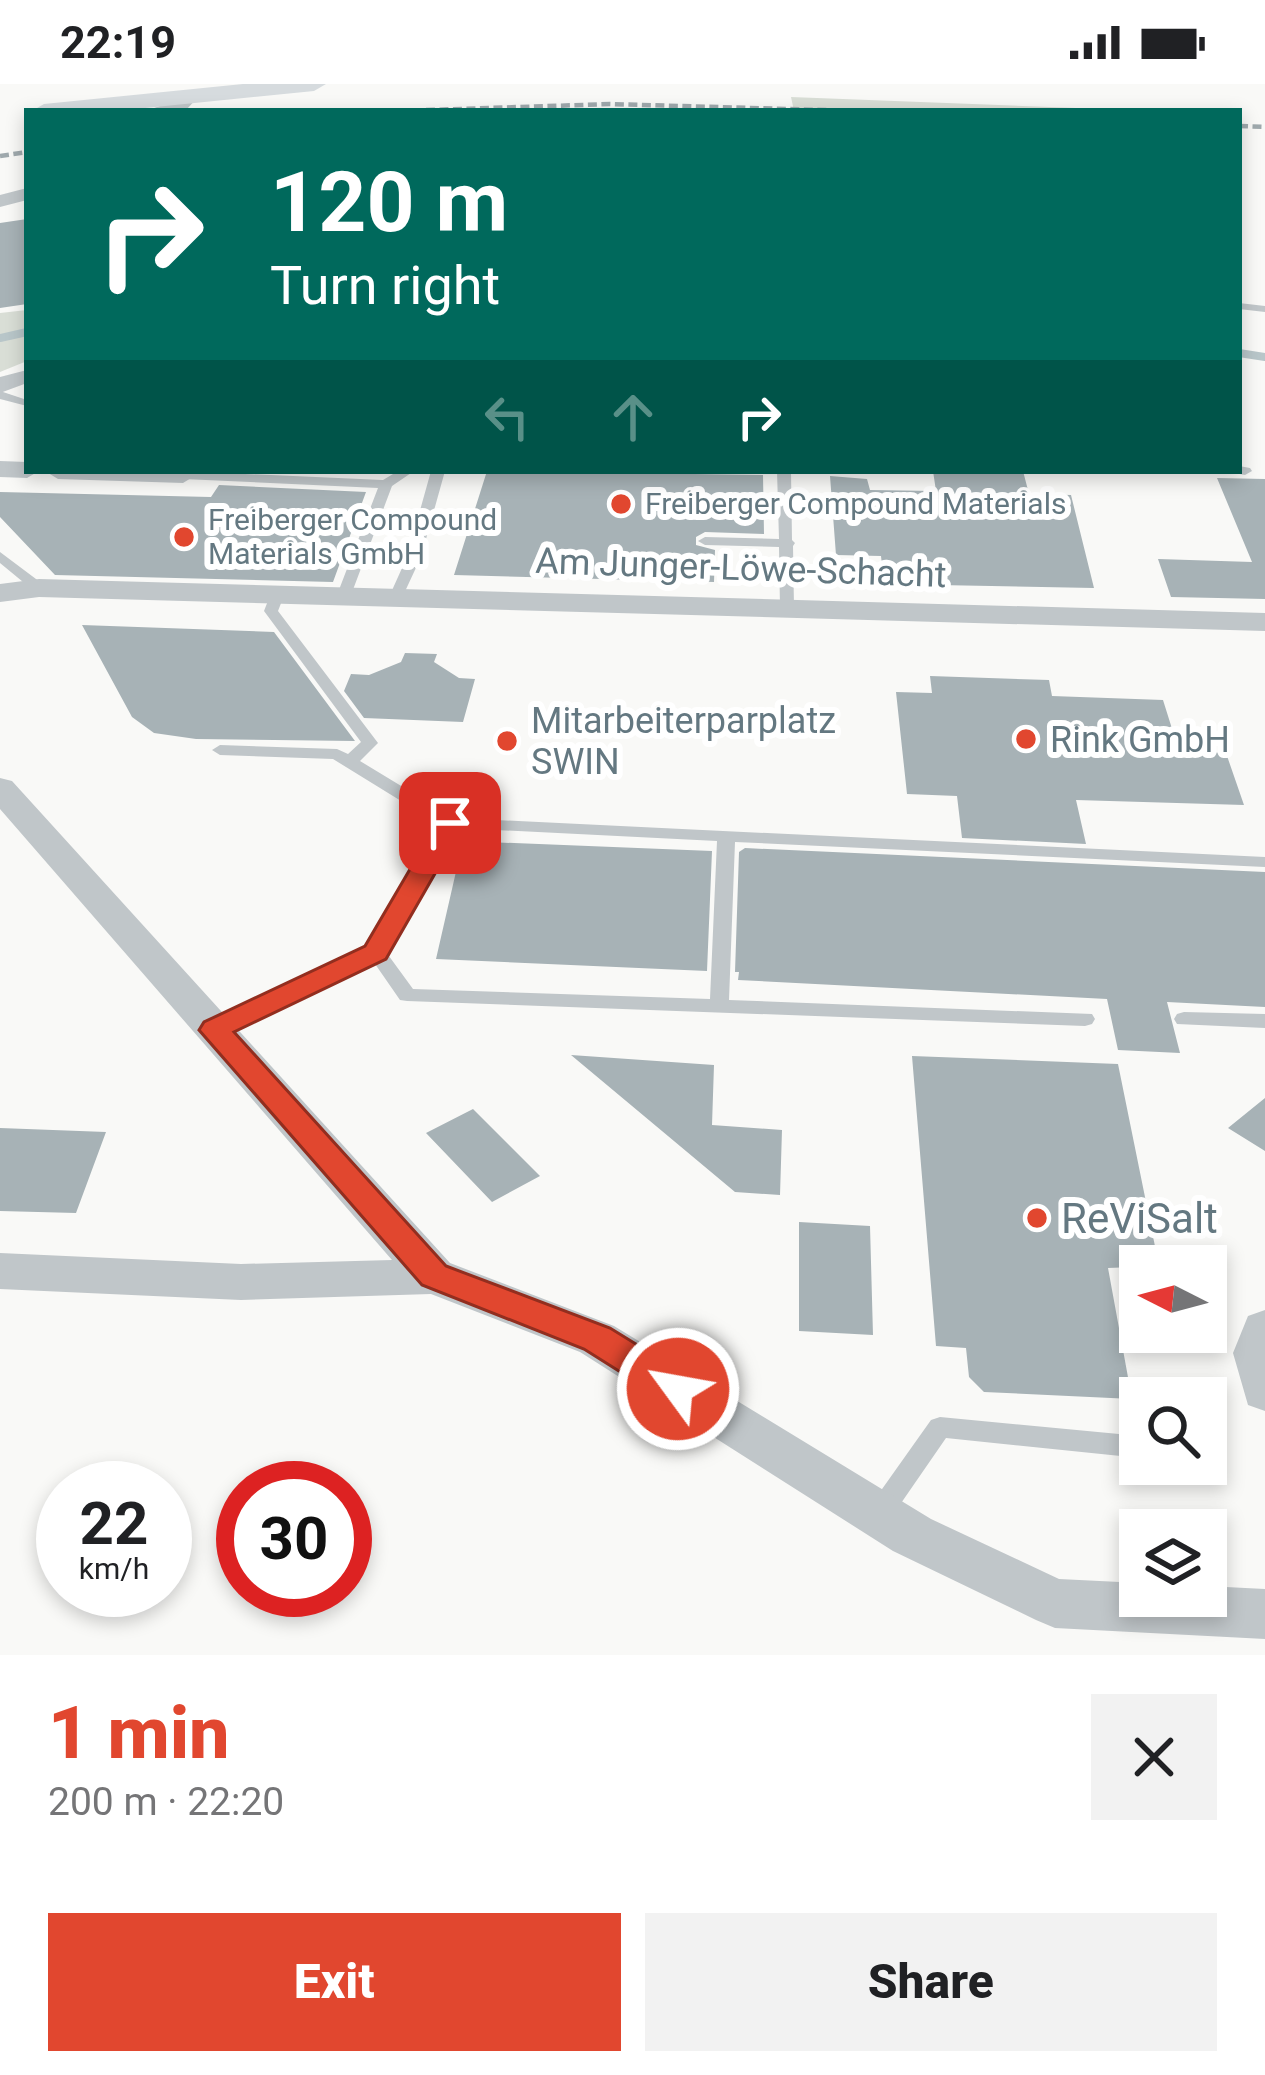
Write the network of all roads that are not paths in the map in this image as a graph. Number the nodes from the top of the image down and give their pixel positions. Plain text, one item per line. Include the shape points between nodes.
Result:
1 (314, 84) edge
2 (191, 96) junction
3 (73, 108) edge
4 (168, 108) edge
5 (13, 383) edge
6 (24, 403) edge
7 (202, 474) edge
8 (402, 474) edge
9 (437, 474) edge
10 (784, 474) edge
11 (386, 484) junction
12 (705, 541) dead end
13 (788, 543) junction
14 (0, 556) edge
15 (39, 587) junction
16 (0, 593) edge
17 (278, 593) junction
18 (344, 595) junction
19 (396, 597) junction
20 (788, 608) junction
21 (1265, 622) edge
22 (220, 750) dead end
23 (348, 762) junction
24 (0, 788) edge
25 (450, 823) junction
26 (726, 836) junction
27 (1265, 862) edge
28 (376, 952) junction
29 (719, 1006) junction
30 (1085, 1019) dead end
31 (1184, 1019) dead end
32 (1265, 1021) edge
33 (214, 1030) junction
34 (0, 1271) edge
35 (434, 1276) junction
36 (1265, 1329) edge
37 (1265, 1391) edge
38 (1119, 1446) edge
39 (879, 1514) junction
40 (1265, 1613) edge

1 - 2 main road
2 - 3 main road
2 - 4 street
5 - 6 lane
7 - 11 lane
8 - 11 lane
9 - 19 lane
10 - 13 lane
11 - 18 lane
12 - 13 lane
13 - 20 lane
14 - 15 lane
15 - 16 street, Am Junger-Löwe-Schacht
15 - 17 street, Am Junger-Löwe-Schacht
17 - 18 street, Am Junger-Löwe-Schacht
17 - 23 lane via 271,611 370,743
18 - 19 street, Am Junger-Löwe-Schacht
19 - 20 street, Am Junger-Löwe-Schacht
20 - 21 street, Am Junger-Löwe-Schacht
22 - 23 lane via 337,754
23 - 25 lane
24 - 33 street
25 - 26 lane
25 - 28 lane
26 - 27 lane via 823,834
26 - 29 lane
28 - 29 lane via 407,995
28 - 33 lane
29 - 30 lane
31 - 32 lane
33 - 35 street
34 - 35 street via 241,1282
35 - 39 street via 597,1339
36 - 37 street via 1257,1353
38 - 39 lane via 940,1427
39 - 40 street via 1055,1603

